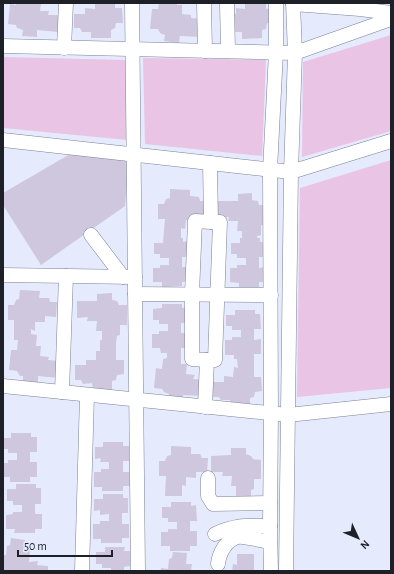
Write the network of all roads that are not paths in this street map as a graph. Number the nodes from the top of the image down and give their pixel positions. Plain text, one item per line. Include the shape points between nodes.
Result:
1 (66, 3) edge
2 (132, 3) edge
3 (204, 3) edge
4 (227, 3) edge
5 (276, 3) edge
6 (293, 4) edge
7 (360, 6) edge
8 (391, 13) edge
9 (391, 20) edge
10 (3, 46) edge
11 (64, 48) junction
12 (132, 49) junction
13 (204, 51) junction
14 (228, 51) junction
15 (276, 52) junction
16 (295, 53) junction
17 (3, 140) edge
18 (391, 141) edge
19 (133, 154) junction
20 (210, 163) junction
21 (270, 170) junction
22 (291, 172) junction
23 (210, 222) junction
24 (91, 235) dead end
25 (3, 275) edge
26 (66, 276) junction
27 (129, 277) junction
28 (135, 294) junction
29 (192, 294) junction
30 (218, 295) junction
31 (271, 295) junction
32 (207, 360) junction
33 (3, 386) edge
34 (62, 392) junction
35 (87, 395) junction
36 (136, 400) junction
37 (391, 404) edge
38 (205, 407) junction
39 (271, 413) junction
40 (288, 415) junction
41 (208, 478) dead end
42 (270, 503) junction
43 (270, 526) junction
44 (215, 534) dead end
45 (270, 542) junction
46 (218, 564) dead end
47 (82, 571) edge
48 (138, 571) edge
49 (271, 571) edge
50 (286, 571) edge

1 - 11 street
2 - 12 street
3 - 13 street
4 - 14 street
5 - 15 street
6 - 7 street
6 - 16 street
7 - 8 street
9 - 16 street
10 - 11 street
11 - 12 street
12 - 13 street
12 - 19 street
13 - 14 street
14 - 15 street
15 - 16 street
15 - 21 street
16 - 22 street
17 - 19 street
18 - 22 street
19 - 20 street
19 - 27 street
20 - 21 street
20 - 23 street
21 - 22 street
21 - 31 street
22 - 40 street
23 - 29 street via 196,221
23 - 30 street via 220,222
24 - 27 street
25 - 26 street
26 - 27 street
26 - 34 street
27 - 28 street
28 - 29 street
28 - 36 street
29 - 30 street
29 - 32 street via 192,359
30 - 31 street
30 - 32 street via 215,360
31 - 39 street
32 - 38 street
33 - 34 street
34 - 35 street
35 - 36 street
35 - 47 street
36 - 38 street
36 - 48 street
37 - 40 street
38 - 39 street
39 - 40 street
39 - 42 street
40 - 50 street
41 - 42 street via 208,496 213,504
42 - 43 street
43 - 44 street via 239,526
43 - 45 street
45 - 46 street via 239,537 226,544 218,558
45 - 49 street

